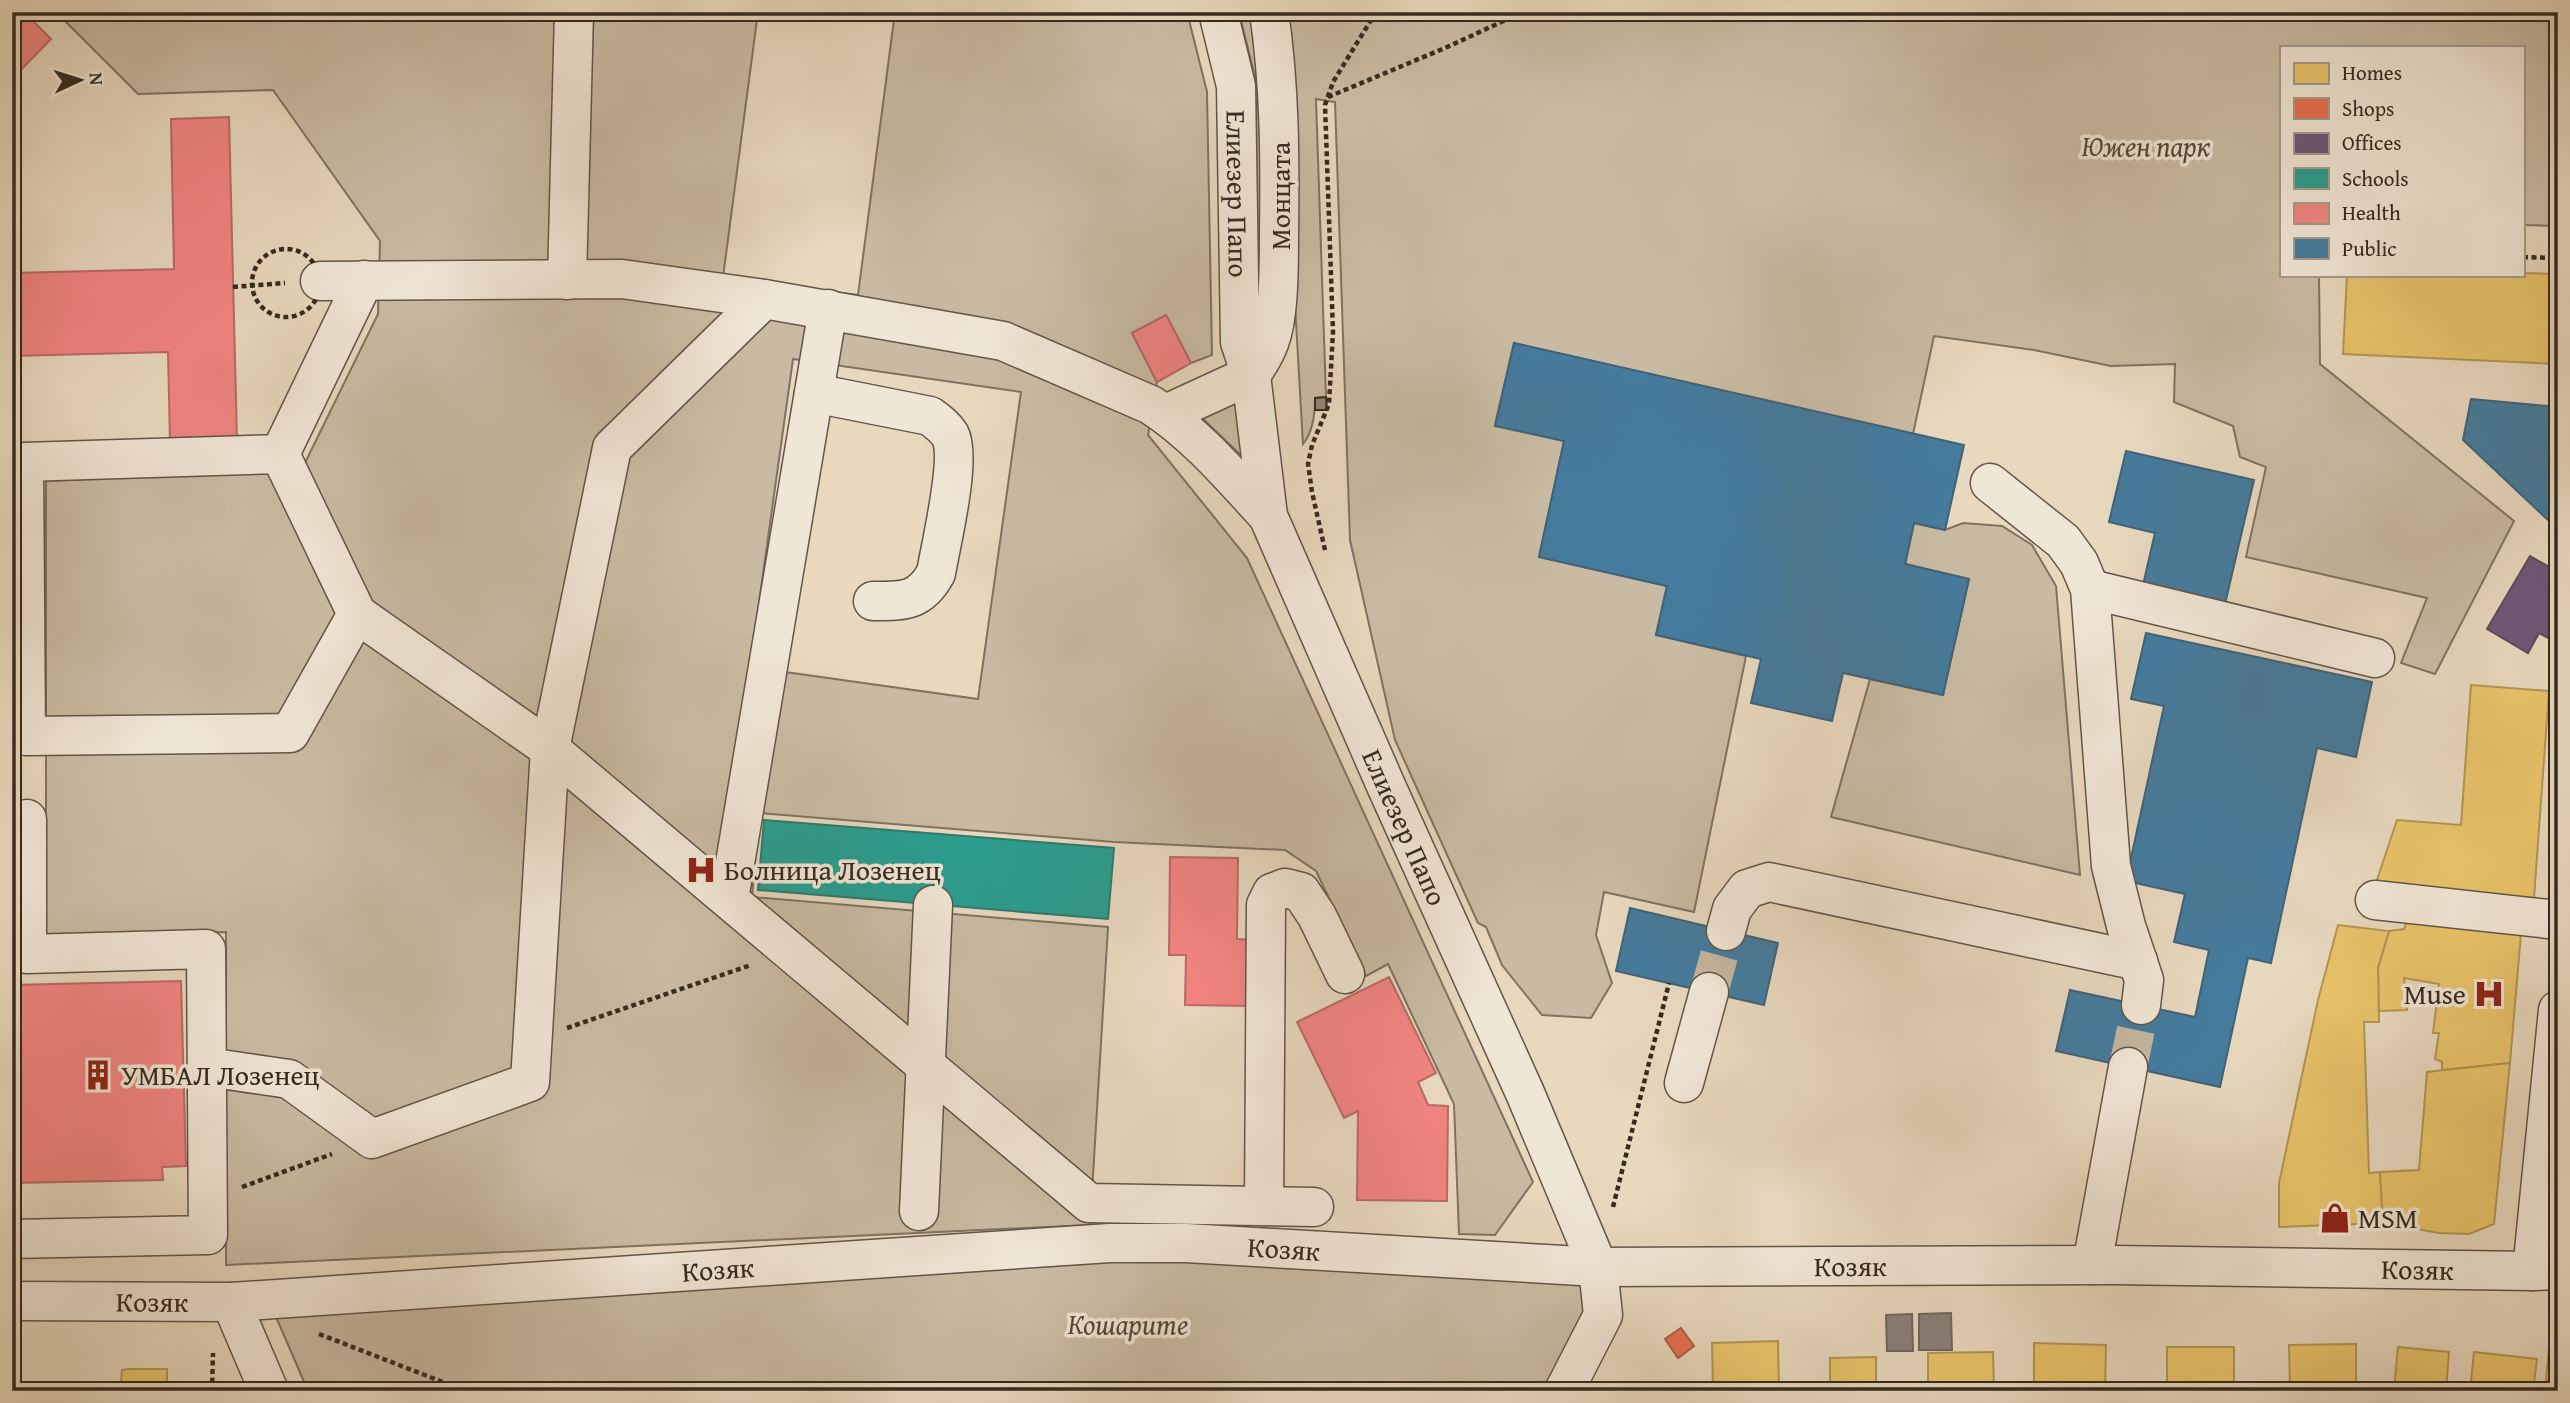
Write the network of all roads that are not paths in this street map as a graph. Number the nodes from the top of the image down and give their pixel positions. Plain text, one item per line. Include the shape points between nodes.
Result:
1 (574, 12) edge
2 (1218, 12) edge
3 (1269, 12) edge
4 (364, 280) junction
5 (567, 280) junction
6 (320, 281) dead end
7 (764, 299) junction
8 (828, 309) junction
9 (1251, 375) junction
10 (814, 393) junction
11 (1166, 414) junction
12 (280, 454) junction
13 (1990, 483) dead end
14 (1268, 516) junction
15 (2090, 589) junction
16 (873, 601) dead end
17 (356, 614) junction
18 (2375, 658) dead end
19 (550, 749) junction
20 (27, 819) dead end
21 (729, 899) junction
22 (2375, 900) dead end
23 (933, 905) dead end
24 (2558, 920) edge
25 (1726, 931) tunnel mouth
26 (2137, 961) junction
27 (1345, 974) dead end
28 (1709, 992) tunnel mouth
29 (2141, 1005) tunnel mouth
30 (2558, 1010) edge
31 (925, 1065) junction
32 (207, 1067) junction
33 (2128, 1067) tunnel mouth
34 (1684, 1083) dead end
35 (1264, 1206) junction
36 (1314, 1207) dead end
37 (919, 1211) dead end
38 (12, 1240) edge
39 (2092, 1265) junction
40 (1598, 1268) junction
41 (2545, 1270) edge
42 (12, 1301) edge
43 (231, 1302) junction
44 (269, 1391) edge
45 (1564, 1391) edge

1 - 5 street
2 - 9 street, Елиезер Папо via 1236,86 1240,342
3 - 9 street, Монцата via 1280,131 1279,269 1272,335
4 - 5 street
4 - 6 street
4 - 12 street
5 - 7 street via 622,279
7 - 8 street
7 - 19 street via 612,448
8 - 10 street
8 - 11 street via 1003,341
9 - 11 street
9 - 14 street, Елиезер Папо
10 - 16 street via 930,416 951,437 955,459 936,573 916,596
10 - 21 street
11 - 14 street via 1224,466
12 - 17 street
12 - 17 street via 24,462 26,736 290,733
13 - 15 street via 2063,541
14 - 40 street, Елиезер Папо
15 - 18 street
15 - 26 street via 2111,866
17 - 19 street
19 - 21 street
19 - 32 street via 530,1082 372,1139 289,1079
20 - 32 street via 27,954 206,949
21 - 31 street
22 - 24 street
23 - 31 street
25 - 26 street via 1732,909 1746,889 1769,882
26 - 29 street via 2144,980
27 - 35 street via 1301,892 1284,888 1272,893 1266,905
28 - 34 street
30 - 41 street
31 - 35 street via 1089,1203
31 - 37 street
32 - 38 street via 208,1235
33 - 39 street
35 - 36 street
39 - 40 street, Козяк
39 - 41 street, Козяк
40 - 43 street, Козяк via 1186,1243 1110,1243
40 - 45 street, Елиезер Папо via 1603,1315
42 - 43 street, Козяк
43 - 44 street

